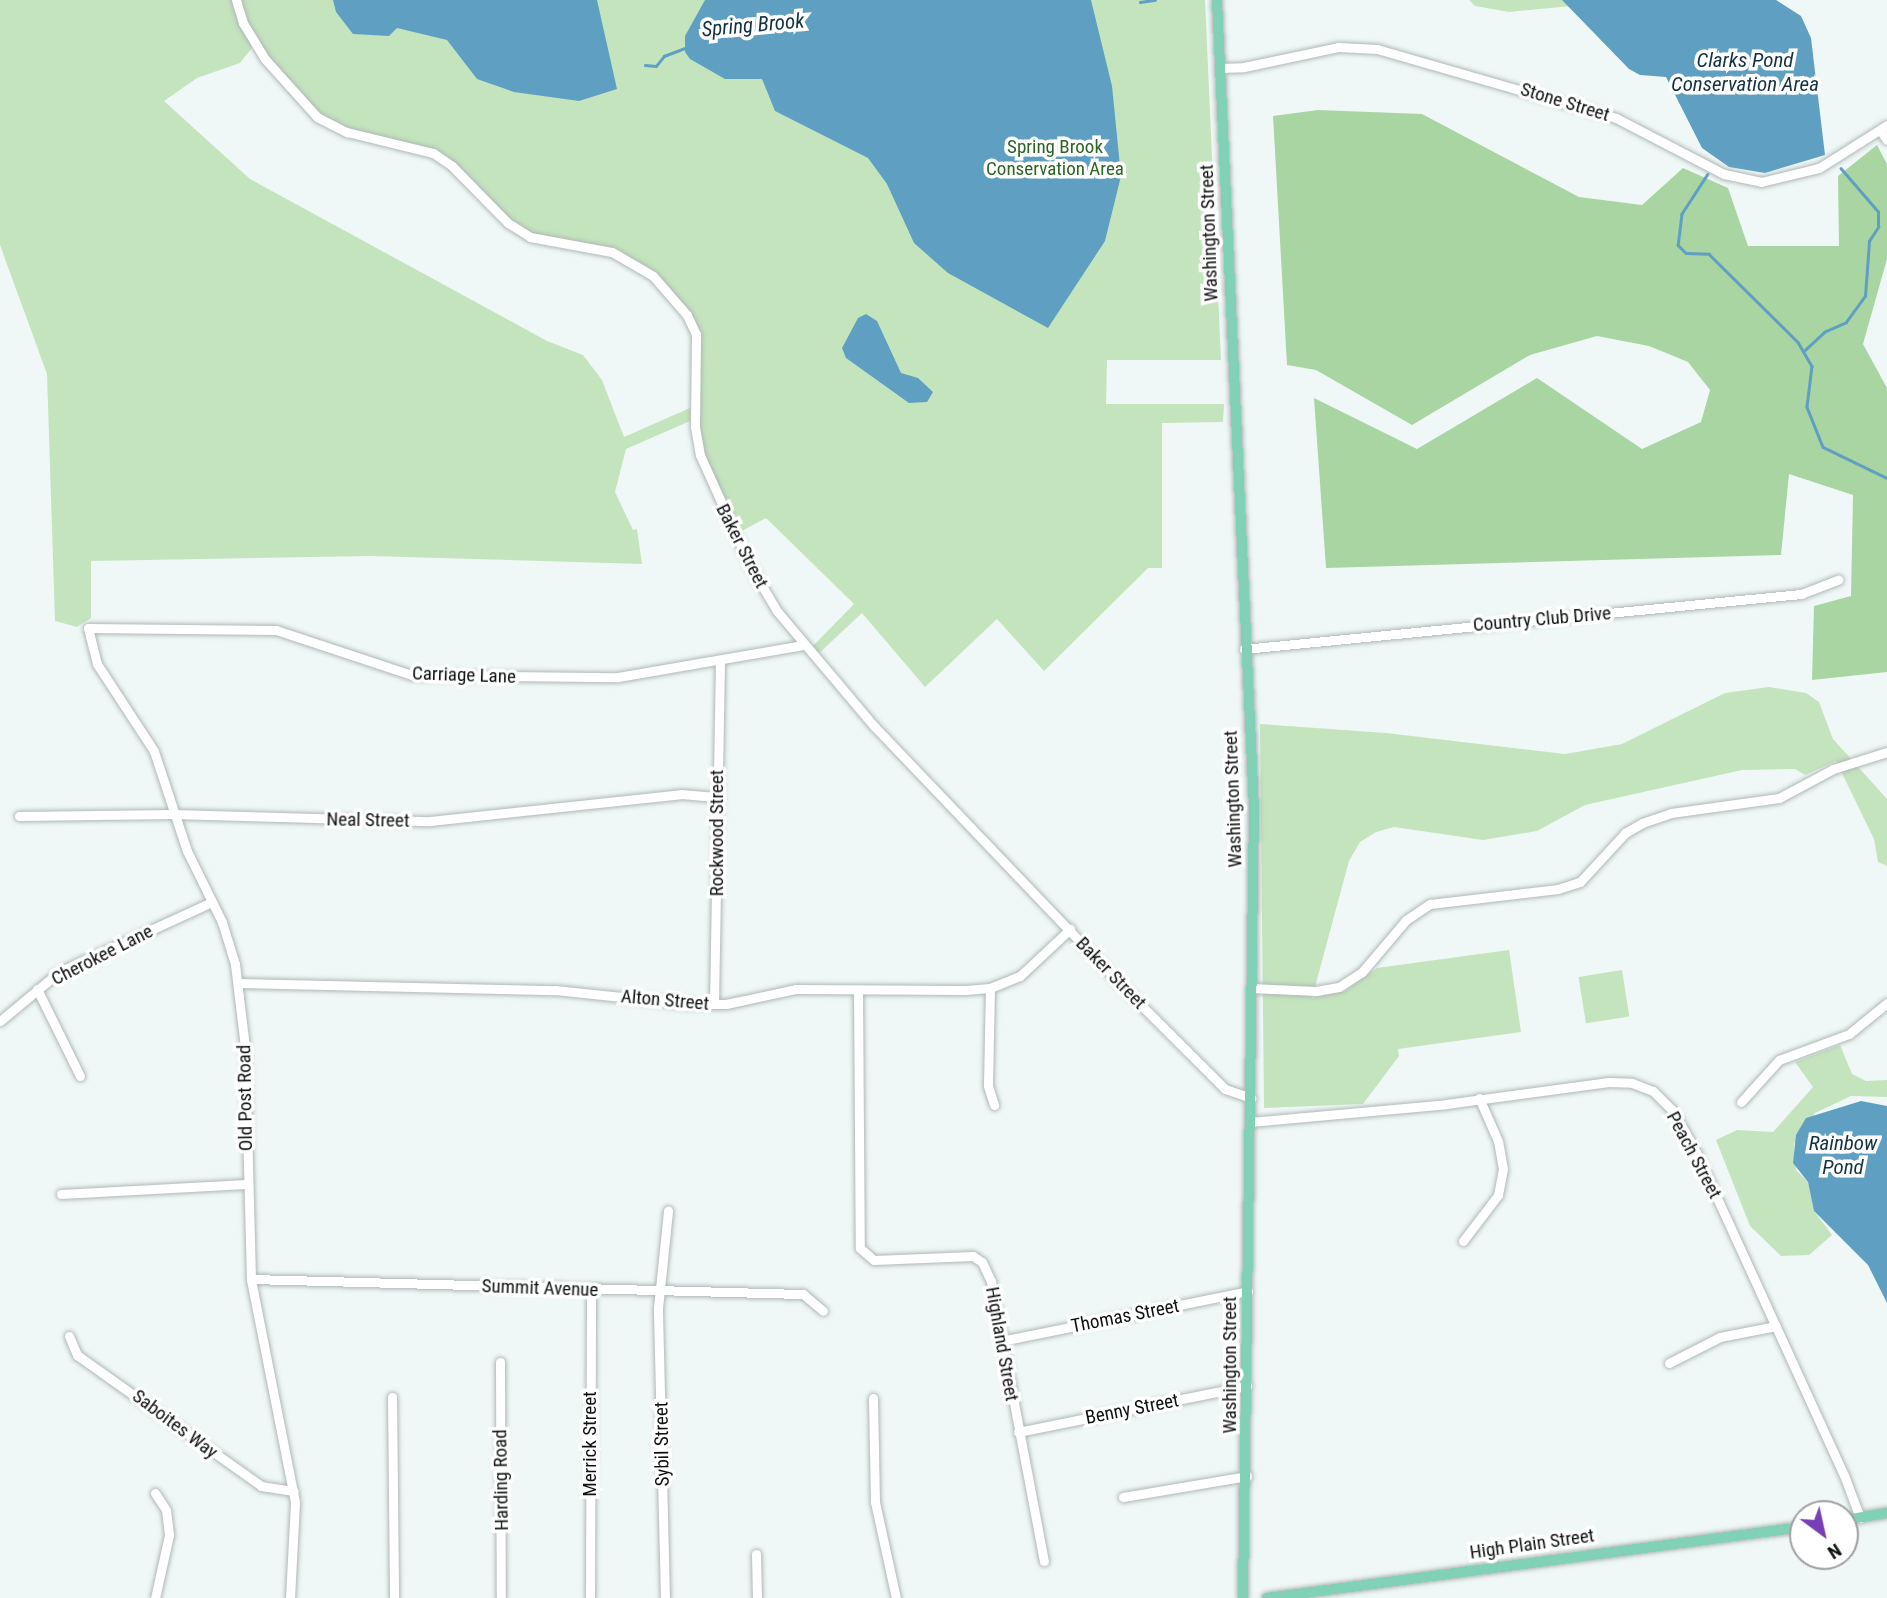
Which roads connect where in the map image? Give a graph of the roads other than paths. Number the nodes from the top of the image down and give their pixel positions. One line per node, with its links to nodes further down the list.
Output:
1 (236, 0): 8 (street, Baker Street)
2 (1217, 0): 3 (main road, Washington Street)
3 (1220, 68): 4 (street, Stone Street); 9 (main road, Washington Street)
4 (1884, 127): 5 (street)
5 (1887, 140)
6 (1838, 580): 9 (street, Country Club Drive)
7 (88, 628): 10 (street, Carriage Lane); 13 (street, Old Post Road)
8 (803, 645): 10 (street, Carriage Lane); 16 (street, Baker Street)
9 (1244, 649): 19 (main road, Washington Street)
10 (720, 661): 12 (street, Rockwood Street)
11 (1887, 752): 19 (street)
12 (716, 797): 13 (street, Neal Street); 23 (street, Rockwood Street)
13 (173, 814): 14 (street, Neal Street); 15 (street, Old Post Road)
14 (19, 816)
15 (212, 902): 17 (street, Old Post Road); 20 (street, Cherokee Lane)
16 (1070, 929): 18 (street, Alton Street); 26 (street, Baker Street)
17 (239, 983): 23 (street, Alton Street); 31 (street, Old Post Road)
18 (989, 988): 21 (street, Alton Street); 29 (street)
19 (1251, 988): 26 (main road, Washington Street)
20 (37, 989): 24 (street, Cherokee Lane); 25 (street)
21 (858, 990): 23 (street, Alton Street); 42 (street, Highland Street)
22 (1887, 1003): 28 (street)
23 (714, 1004)
24 (0, 1021)
25 (80, 1076)
26 (1251, 1098): 30 (main road, Washington Street)
27 (1479, 1098): 30 (street, Peach Street); 34 (street); 40 (street, Peach Street)
28 (1741, 1102)
29 (994, 1105)
30 (1250, 1122): 38 (main road, Washington Street)
31 (246, 1184): 32 (street); 35 (street, Old Post Road)
32 (61, 1195)
33 (668, 1211): 37 (street, Sybil Street)
34 (1463, 1241)
35 (251, 1279): 36 (street, Summit Avenue); 50 (street, Old Post Road)
36 (591, 1291): 37 (street, Summit Avenue); 62 (street, Merrick Street)
37 (660, 1291): 39 (street, Summit Avenue); 63 (street, Sybil Street)
38 (1248, 1292): 42 (street, Thomas Street); 45 (main road, Washington Street)
39 (822, 1311)
40 (1776, 1326): 44 (street); 54 (street, Peach Street)
41 (69, 1336): 50 (street, Saboites Way)
42 (1002, 1341): 48 (street, Highland Street)
43 (500, 1362): 61 (street, Harding Road)
44 (1669, 1363)
45 (1247, 1386): 48 (street, Benny Street); 49 (main road, Washington Street)
46 (392, 1396): 60 (street)
47 (873, 1398): 65 (street)
48 (1018, 1432): 57 (street, Highland Street)
49 (1247, 1476): 52 (street); 66 (main road, Washington Street)
50 (294, 1491): 59 (street, Old Post Road)
51 (155, 1493): 58 (street)
52 (1123, 1497)
53 (1887, 1513): 54 (main road)
54 (1860, 1518)
55 (1789, 1529): 67 (main road, High Plain Street)
56 (756, 1554): 64 (street)
57 (1044, 1561)
58 (155, 1598)
59 (290, 1598)
60 (394, 1598)
61 (501, 1598)
62 (590, 1598)
63 (665, 1598)
64 (757, 1598)
65 (896, 1598)
66 (1243, 1598)
67 (1267, 1598)

